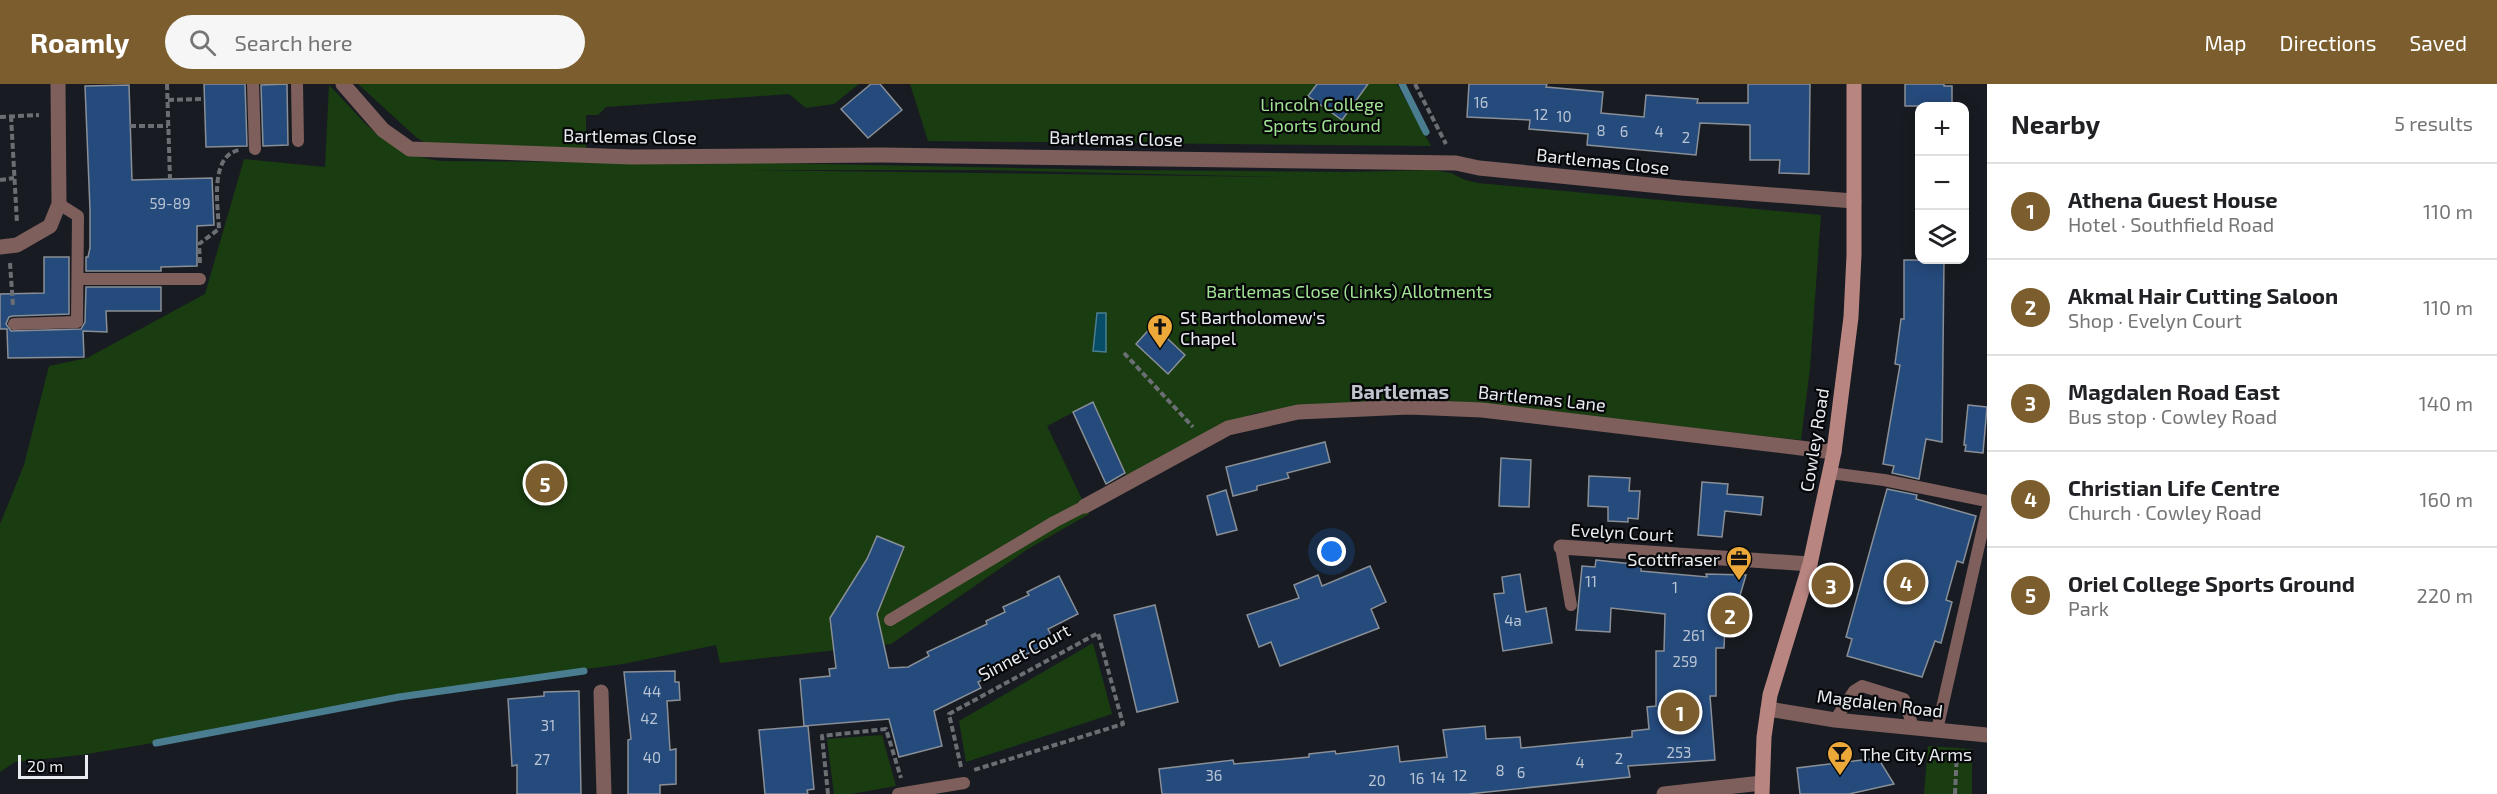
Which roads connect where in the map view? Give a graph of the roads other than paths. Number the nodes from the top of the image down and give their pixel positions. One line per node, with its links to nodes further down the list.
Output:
1 (58, 84): 9 (street)
2 (253, 84): 7 (lane)
3 (297, 84): 6 (lane)
4 (343, 84): 8 (street, Bartlemas Close)
5 (1854, 84): 8 (main road, Cowley Road)
6 (298, 141)
7 (255, 149)
8 (1854, 201): 14 (main road, Cowley Road)
9 (59, 204): 10 (street); 11 (lane)
10 (9, 245)
11 (78, 279): 12 (lane); 13 (lane)
12 (200, 279)
13 (14, 324)
14 (1834, 453): 15 (main road, Cowley Road); 17 (street, Bartlemas Lane)
15 (1830, 473): 16 (lane); 20 (main road, Cowley Road)
16 (1987, 501)
17 (1085, 506): 22 (lane)
18 (1987, 510): 27 (lane)
19 (1561, 547): 20 (street, Evelyn Court); 21 (lane, Evelyn Court)
20 (1810, 564): 24 (main road, Cowley Road)
21 (1571, 605)
22 (891, 620)
23 (601, 692): 32 (street)
24 (1768, 709): 25 (street, Magdalen Road); 30 (main road, Cowley Road)
25 (1835, 720): 26 (street, Magdalen Road); 26 (lane)
26 (1913, 727): 27 (street, Magdalen Road)
27 (1937, 730): 28 (street, Magdalen Road)
28 (1987, 735)
29 (963, 778): 31 (lane)
30 (1762, 789): 33 (street)
31 (902, 793)
32 (604, 794)
33 (1664, 794)

